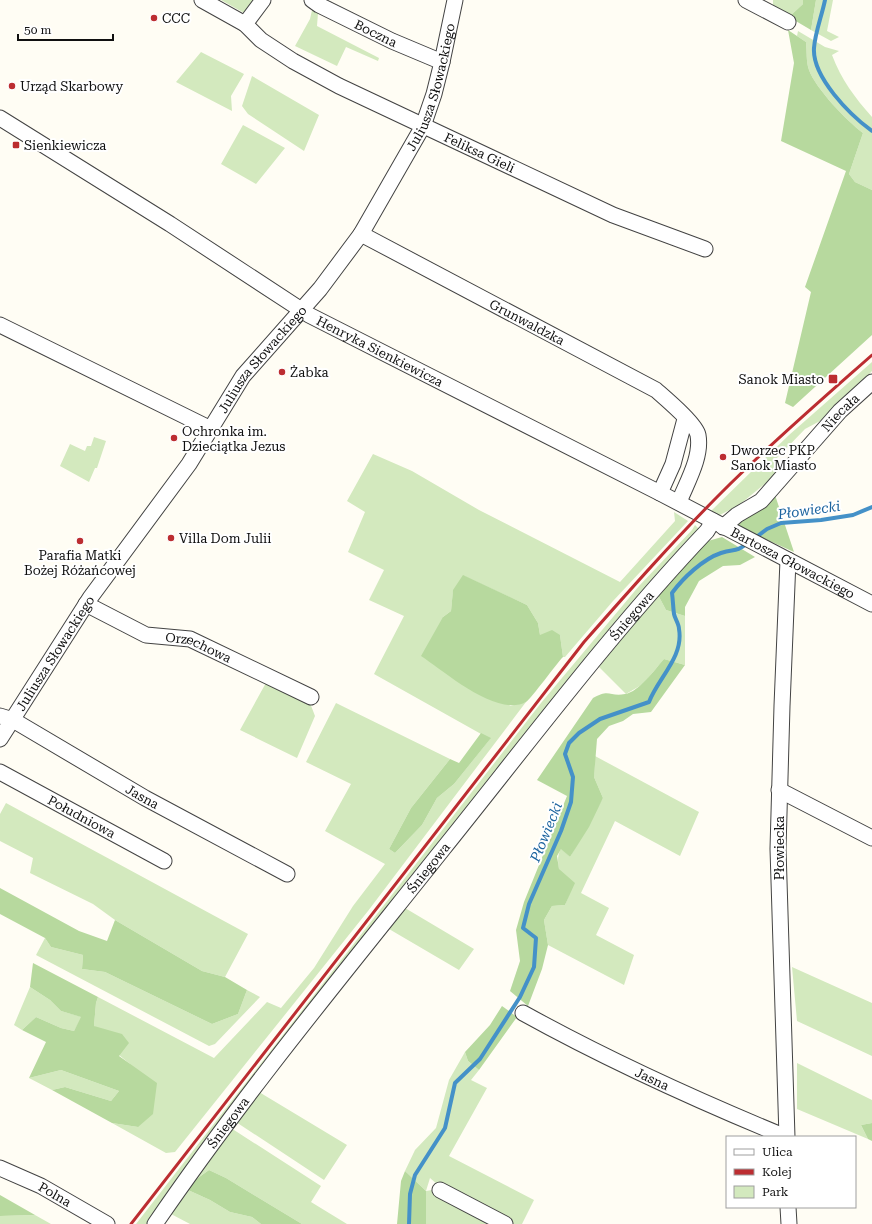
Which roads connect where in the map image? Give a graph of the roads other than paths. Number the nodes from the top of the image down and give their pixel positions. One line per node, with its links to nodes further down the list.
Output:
1 (202, 0): 7 (street, Feliksa Gieli)
2 (263, 0): 7 (street)
3 (312, 0): 8 (street, Boczna)
4 (455, 0): 8 (street, Juliusza Słowackiego)
5 (746, 0): 6 (street)
6 (788, 22)
7 (245, 24): 10 (street, Feliksa Gieli)
8 (442, 62): 10 (street, Juliusza Słowackiego)
9 (0, 118): 13 (street, Henryka Sienkiewicza)
10 (423, 126): 11 (street, Juliusza Słowackiego); 12 (street, Feliksa Gieli)
11 (361, 234): 13 (street, Juliusza Słowackiego); 16 (street, Grunwaldzka)
12 (705, 249)
13 (301, 309): 17 (street, Juliusza Słowackiego); 18 (street, Henryka Sienkiewicza)
14 (0, 325): 17 (street)
15 (872, 382): 20 (street, Niecała)
16 (686, 419): 18 (street); 19 (street, Grunwaldzka)
17 (211, 429): 23 (street, Juliusza Słowackiego)
18 (660, 492): 19 (street, Henryka Sienkiewicza)
19 (679, 502): 20 (street, Henryka Sienkiewicza)
20 (723, 527): 21 (street, Bartosza Głowackiego); 39 (street, Śniegowa)
21 (788, 560): 22 (street, Bartosza Głowackiego); 28 (street, Płowiecka)
22 (871, 600)
23 (86, 604): 24 (street, Orzechowa); 25 (street, Juliusza Słowackiego)
24 (311, 697)
25 (6, 718): 26 (street, Juliusza Słowackiego); 31 (street, Jasna)
26 (0, 739)
27 (0, 772): 30 (street, Południowa)
28 (779, 790): 29 (street); 34 (street, Płowiecka)
29 (872, 838)
30 (164, 861)
31 (287, 874)
32 (523, 1013): 33 (street, Jasna)
33 (784, 1136)
34 (786, 1136)
35 (0, 1168): 38 (street, Polna)
36 (440, 1190): 40 (street)
37 (788, 1208): 41 (street)
38 (108, 1224)
39 (155, 1224)
40 (506, 1224)
41 (789, 1224)

